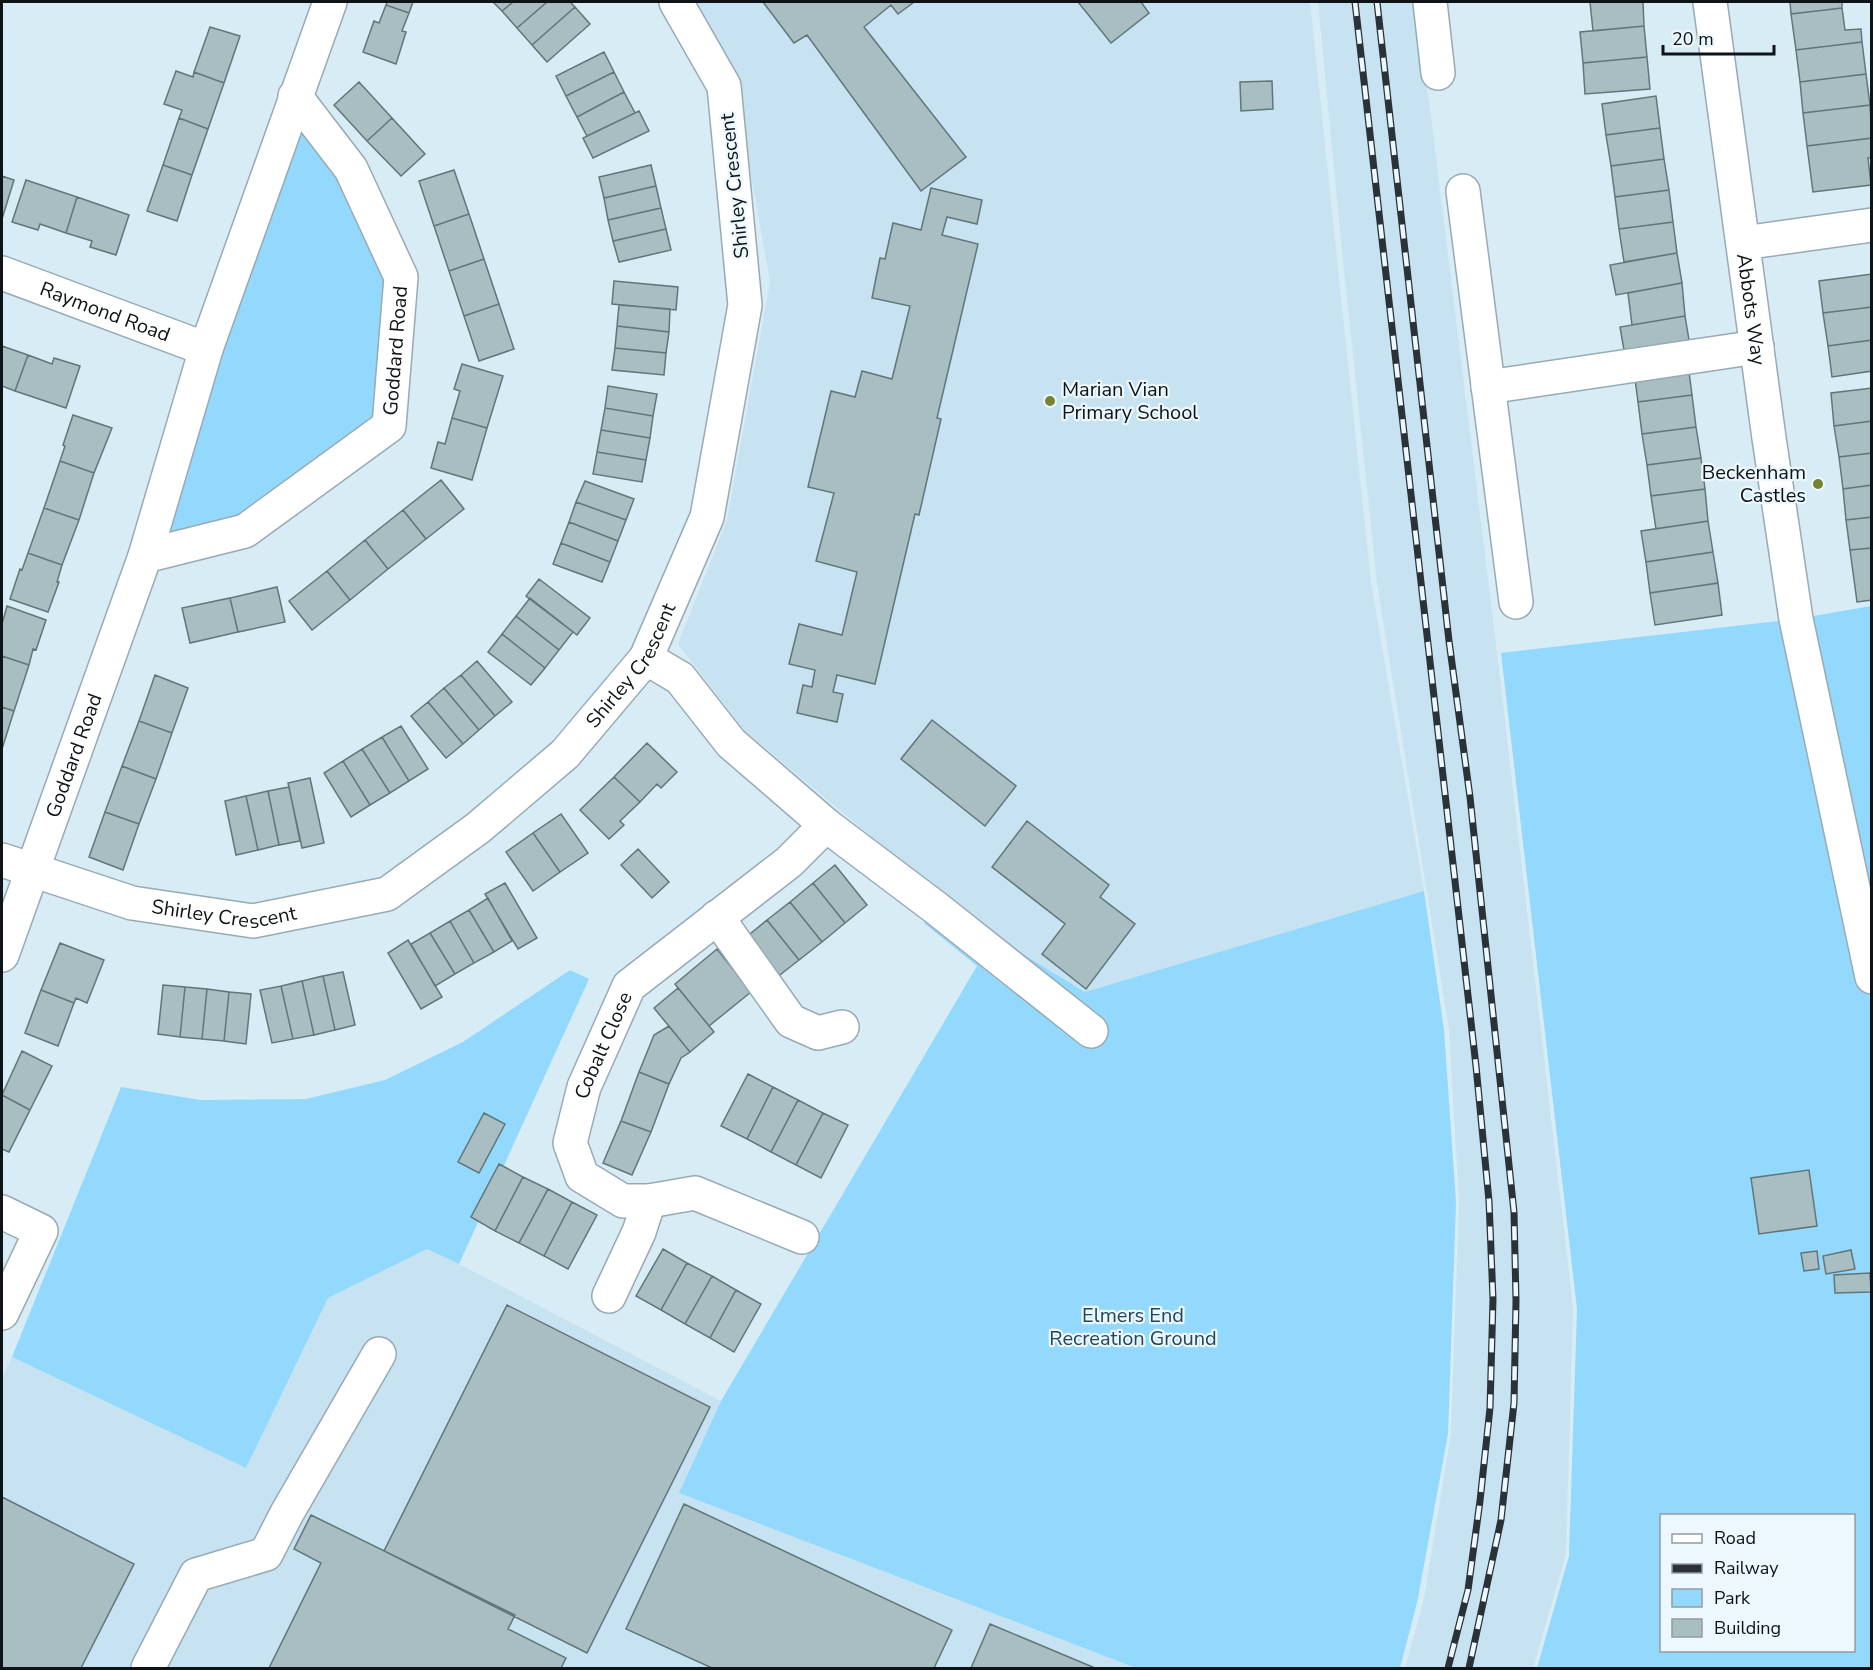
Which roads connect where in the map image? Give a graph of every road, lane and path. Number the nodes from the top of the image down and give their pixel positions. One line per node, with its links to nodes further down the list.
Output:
1 (330, 2): 6 (street, Goddard Road)
2 (676, 2): 16 (street, Shirley Crescent)
3 (1430, 2): 5 (street)
4 (1710, 2): 9 (street, Abbots Way)
5 (1438, 72)
6 (295, 96): 12 (street, Goddard Road); 14 (street, Goddard Road)
7 (1463, 190): 13 (street)
8 (1872, 225): 9 (street)
9 (1743, 243): 11 (street, Abbots Way)
10 (2, 273): 12 (street, Raymond Road)
11 (1757, 347): 13 (street); 21 (street, Abbots Way)
12 (206, 349): 14 (street, Goddard Road)
13 (1488, 387): 15 (street)
14 (145, 556): 18 (street, Goddard Road)
15 (1516, 602)
16 (646, 658): 17 (street); 18 (street, Shirley Crescent)
17 (826, 825): 19 (street, Cobalt Close); 23 (street)
18 (17, 864): 20 (street, Goddard Road)
19 (717, 917): 22 (street); 24 (street, Cobalt Close)
20 (2, 955)
21 (1872, 977)
22 (842, 1027)
23 (1091, 1031)
24 (649, 1201): 26 (street, Cobalt Close); 27 (street)
25 (2, 1212): 28 (street)
26 (802, 1237)
27 (609, 1296)
28 (2, 1314)
29 (379, 1353): 30 (street)
30 (148, 1668)

